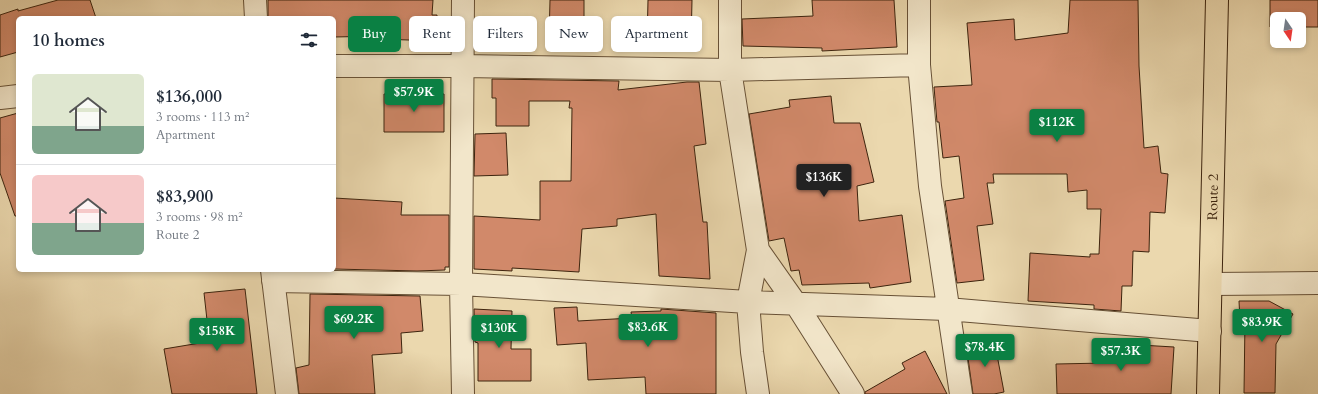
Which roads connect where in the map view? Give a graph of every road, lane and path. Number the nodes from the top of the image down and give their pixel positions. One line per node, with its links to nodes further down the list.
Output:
1 (255, 0): 6 (street)
2 (463, 0): 9 (street)
3 (730, 0): 10 (street)
4 (919, 0): 7 (street)
5 (1217, 0): 17 (highway, Route 2)
6 (256, 16)
7 (919, 65): 10 (street); 20 (street)
8 (336, 66): 9 (street)
9 (464, 66): 10 (street); 16 (street)
10 (730, 70): 13 (street)
11 (16, 96): 12 (street)
12 (0, 98)
13 (758, 250): 18 (street); 19 (street)
14 (272, 275): 16 (street); 22 (street)
15 (1318, 283): 17 (street)
16 (461, 284): 18 (street); 23 (street)
17 (1211, 284): 21 (highway, Route 2)
18 (748, 302): 19 (street); 24 (street)
19 (796, 304): 20 (street); 25 (street)
20 (947, 309): 21 (street); 26 (street)
21 (1210, 331): 27 (highway, Route 2)
22 (287, 394)
23 (463, 394)
24 (758, 394)
25 (853, 394)
26 (961, 394)
27 (1208, 394)

